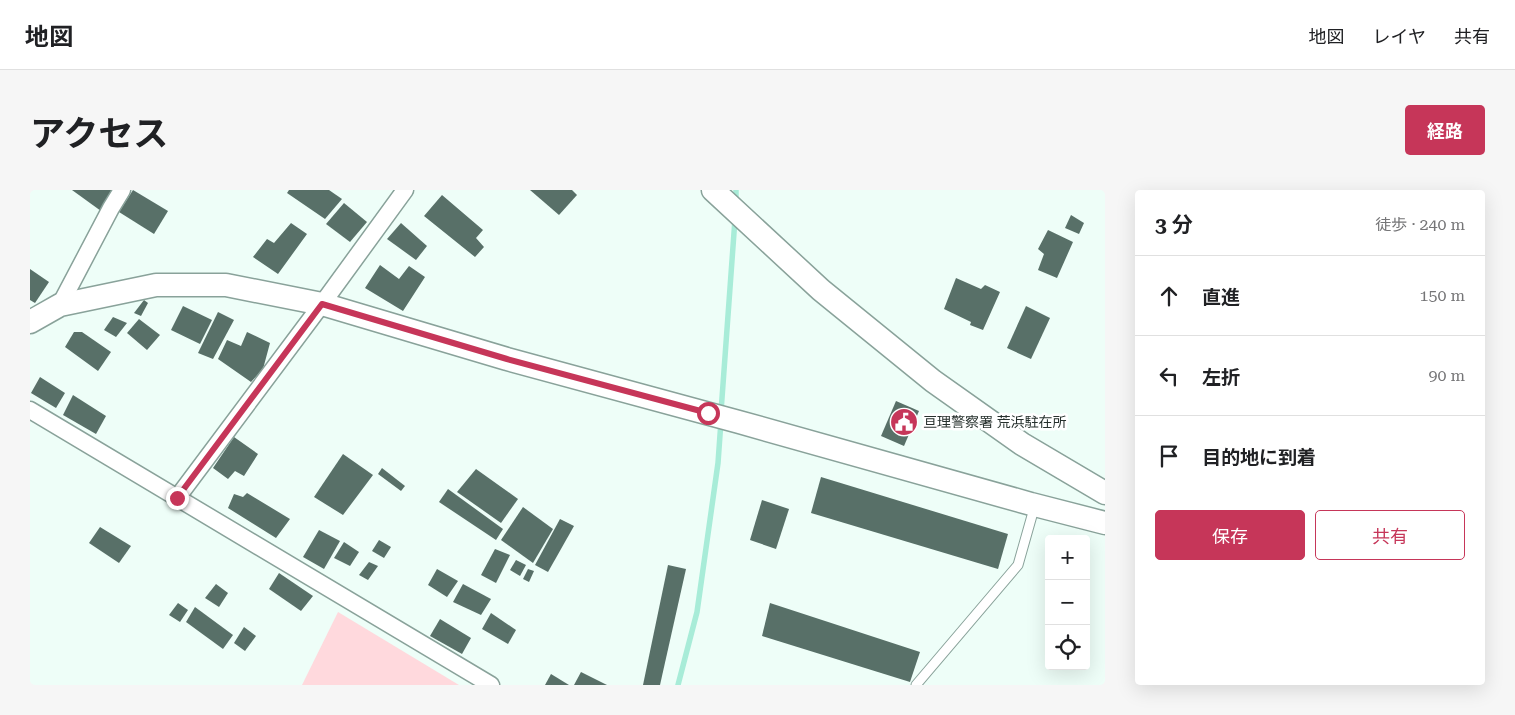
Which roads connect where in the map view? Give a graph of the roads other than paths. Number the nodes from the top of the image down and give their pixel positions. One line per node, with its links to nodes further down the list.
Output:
1 (122, 190): 5 (street)
2 (405, 190): 4 (street)
3 (718, 194): 8 (street)
4 (322, 304): 5 (street); 9 (street); 10 (street)
5 (60, 306): 6 (street)
6 (30, 322)
7 (30, 410): 9 (street)
8 (1105, 493)
9 (177, 498): 12 (street)
10 (1035, 505): 11 (street); 13 (lane)
11 (1105, 523)
12 (491, 685)
13 (916, 685)

